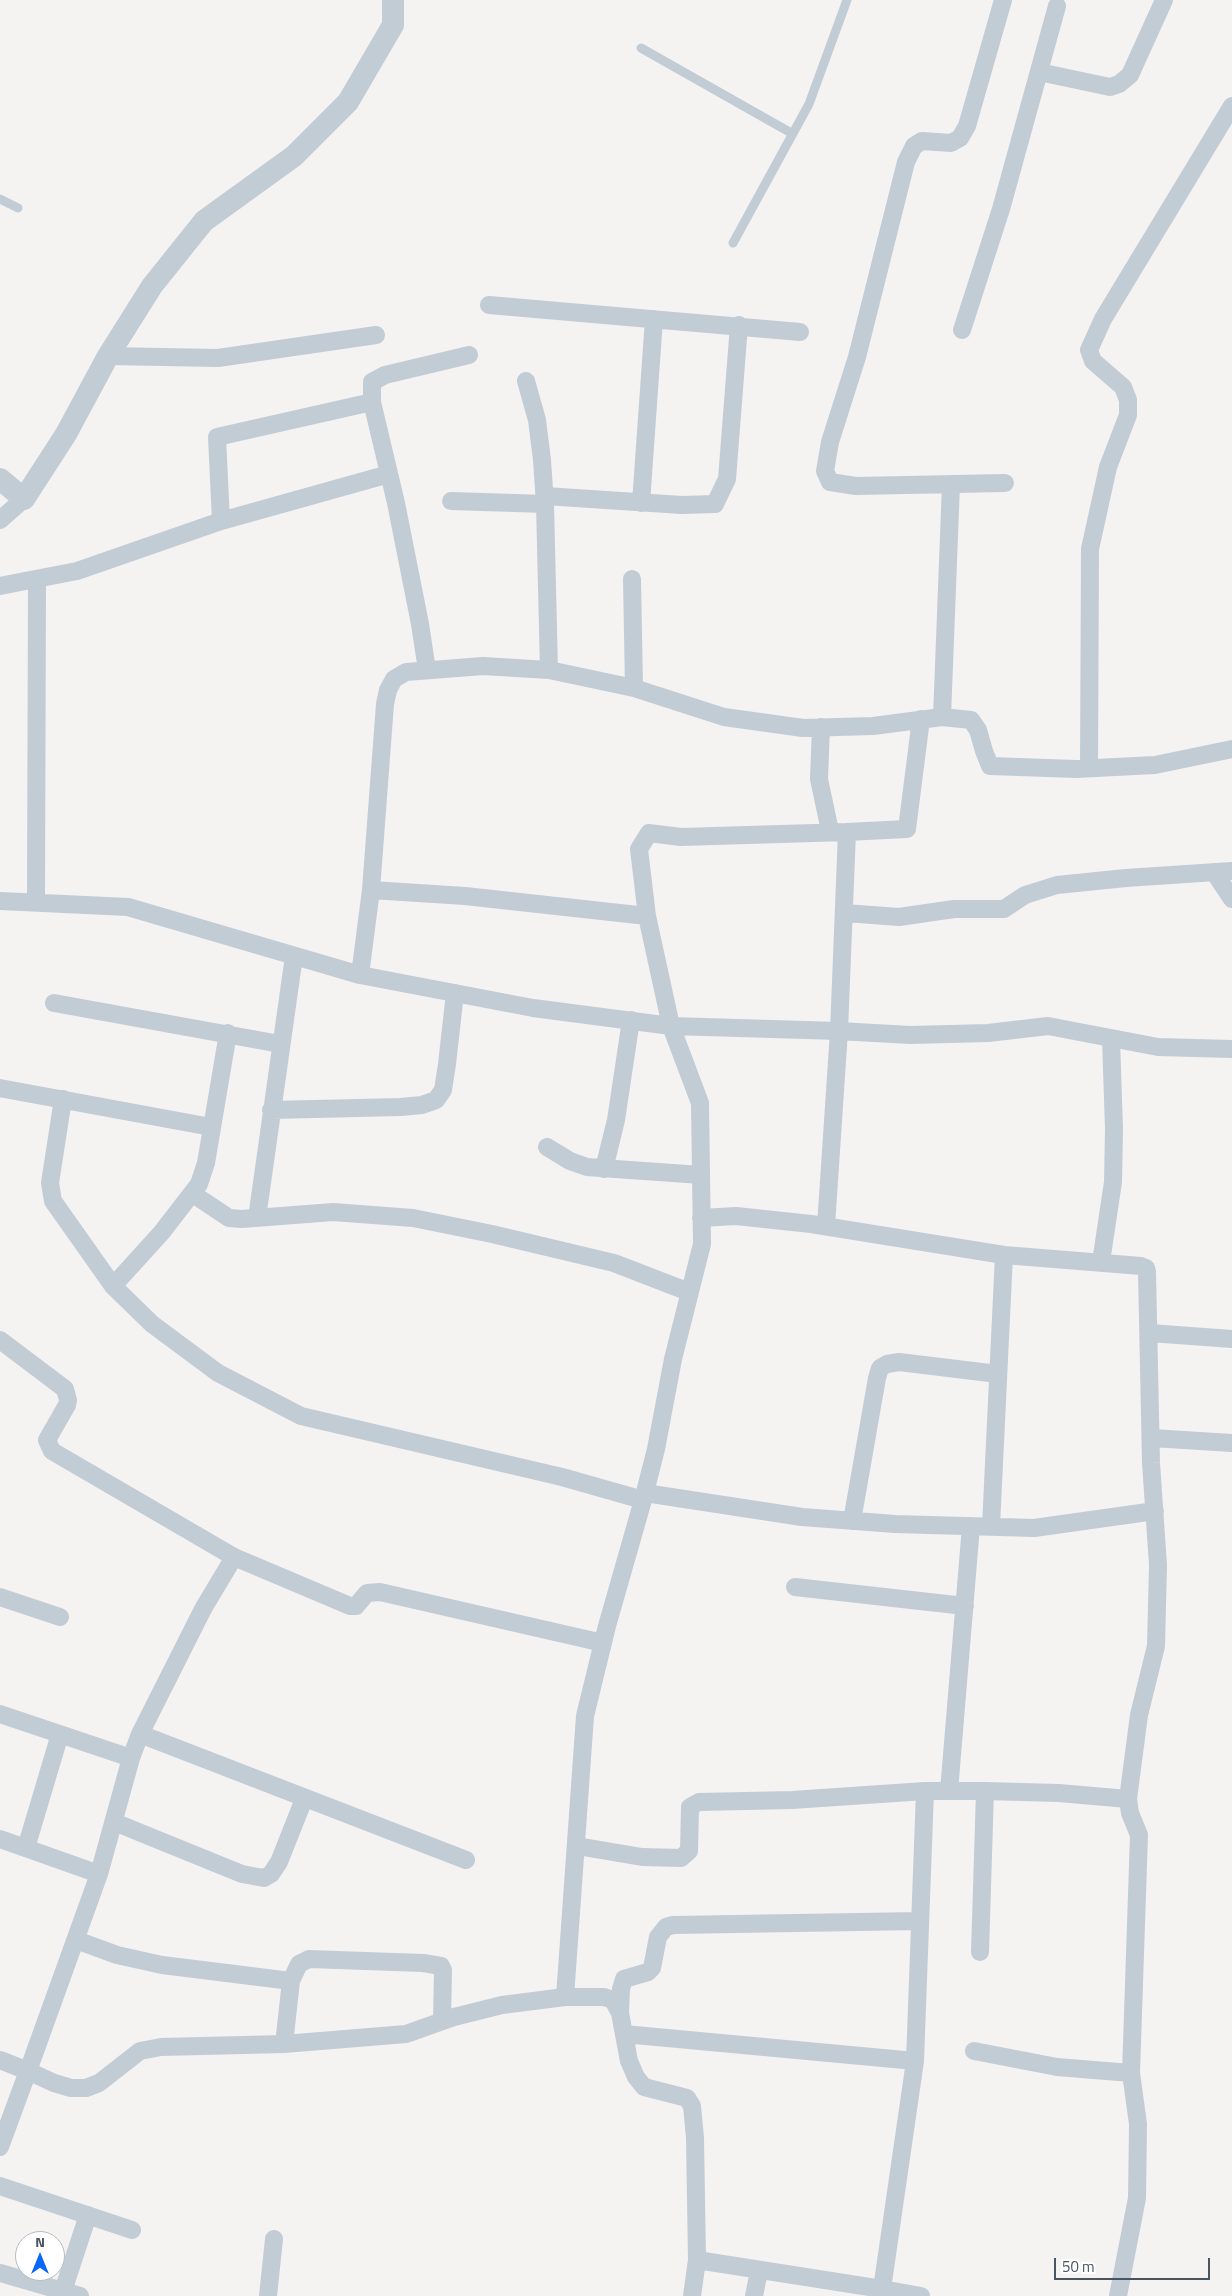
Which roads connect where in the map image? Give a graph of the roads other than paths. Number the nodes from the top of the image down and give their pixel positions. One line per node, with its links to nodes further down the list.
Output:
1 (392, 0): 20 (street)
2 (847, 0): 9 (lane)
3 (1003, 0): 26 (street)
4 (1164, 0): 7 (street)
5 (1057, 6): 7 (street)
6 (641, 48): 9 (lane)
7 (1039, 72): 16 (street)
8 (1232, 106): 43 (street)
9 (793, 134): 12 (lane)
10 (0, 199): 11 (lane)
11 (18, 208)
12 (733, 243)
13 (489, 305): 14 (street)
14 (654, 319): 15 (street); 30 (street)
15 (740, 325): 17 (street); 30 (street)
16 (962, 330)
17 (800, 332)
18 (376, 335): 20 (street)
19 (469, 355): 22 (street)
20 (108, 356): 27 (street)
21 (526, 381): 28 (street)
22 (372, 402): 23 (street); 32 (street)
23 (389, 474): 32 (street); 36 (street)
24 (0, 479): 27 (street)
25 (1005, 483): 26 (street)
26 (950, 484): 39 (street)
27 (24, 499): 31 (street)
28 (545, 500): 29 (street); 30 (street); 37 (street)
29 (451, 501)
30 (642, 503)
31 (0, 520)
32 (221, 521): 33 (street)
33 (37, 579): 35 (street); 50 (street)
34 (632, 579): 38 (street)
35 (0, 586)
36 (427, 670): 37 (street); 47 (street)
37 (549, 670): 38 (street)
38 (634, 688): 41 (street)
39 (942, 717): 40 (street); 43 (street)
40 (921, 720): 41 (street); 44 (street)
41 (821, 727): 44 (street)
42 (1232, 749): 43 (street)
43 (1089, 768)
44 (839, 831): 51 (street); 52 (street)
45 (1232, 871): 46 (street)
46 (1214, 872): 48 (street); 51 (street)
47 (371, 890): 52 (street); 54 (street)
48 (1232, 899)
49 (0, 901): 50 (street)
50 (36, 901): 53 (street)
51 (844, 913): 59 (street)
52 (647, 916): 58 (street)
53 (294, 956): 54 (street); 62 (street)
54 (360, 975): 55 (street)
55 (454, 993): 57 (street); 66 (street)
56 (54, 1003): 60 (street)
57 (631, 1020): 58 (street); 69 (street)
58 (671, 1026): 59 (street); 70 (street)
59 (839, 1032): 61 (street); 74 (street)
60 (228, 1033): 62 (street); 67 (street)
61 (1111, 1039): 63 (street); 76 (street)
62 (280, 1044): 66 (street)
63 (1232, 1049)
64 (0, 1088): 65 (street)
65 (63, 1099): 67 (street); 77 (street)
66 (272, 1110): 72 (street)
67 (211, 1127): 71 (street)
68 (547, 1148): 69 (street)
69 (604, 1169): 70 (street)
70 (701, 1175): 73 (street)
71 (193, 1194): 72 (street); 77 (street)
72 (257, 1218): 78 (street)
73 (701, 1218): 74 (street); 78 (street)
74 (826, 1226): 75 (street)
75 (1004, 1255): 76 (street); 82 (street)
76 (1100, 1262): 79 (street)
77 (113, 1286): 85 (street)
78 (689, 1292): 85 (street)
79 (1150, 1333): 80 (street); 83 (street)
80 (1232, 1339)
81 (0, 1340): 90 (street)
82 (998, 1374): 87 (street); 89 (street)
83 (1152, 1438): 84 (street); 86 (street)
84 (1232, 1443)
85 (644, 1497): 87 (street); 95 (street)
86 (1154, 1511): 89 (street); 103 (street)
87 (852, 1521): 88 (street)
88 (971, 1526): 89 (street); 93 (street)
89 (991, 1526)
90 (234, 1557): 95 (street); 98 (street)
91 (795, 1587): 93 (street)
92 (0, 1597): 94 (street)
93 (965, 1606): 102 (street)
94 (60, 1617)
95 (603, 1643): 107 (street)
96 (0, 1714): 97 (street)
97 (60, 1734): 99 (street); 108 (street)
98 (140, 1734): 99 (street); 104 (street)
99 (131, 1758): 105 (street)
100 (985, 1790): 102 (street); 103 (street); 113 (street)
101 (925, 1791): 102 (street); 107 (street); 111 (street)
102 (949, 1791)
103 (1128, 1798): 124 (street)
104 (304, 1799): 105 (street); 109 (street)
105 (114, 1822): 110 (street)
106 (0, 1839): 108 (street)
107 (577, 1846): 115 (street)
108 (26, 1848): 110 (street)
109 (466, 1860)
110 (99, 1874): 112 (street)
111 (920, 1921): 116 (street); 122 (street)
112 (76, 1940): 114 (street); 123 (street)
113 (980, 1952)
114 (291, 1981): 117 (street); 119 (street)
115 (565, 1997): 116 (street); 117 (street)
116 (620, 2012): 118 (street)
117 (442, 2021): 119 (street)
118 (624, 2034): 122 (street); 130 (street)
119 (284, 2044): 123 (street)
120 (974, 2051): 124 (street)
121 (0, 2060): 123 (street)
122 (915, 2061): 133 (street)
123 (28, 2071): 125 (street)
124 (1131, 2074): 139 (street)
125 (0, 2147)
126 (0, 2186): 127 (street)
127 (88, 2216): 128 (street); 134 (street)
128 (132, 2230)
129 (274, 2239): 135 (street)
130 (697, 2260): 131 (street); 136 (street)
131 (759, 2271): 133 (street); 137 (street)
132 (0, 2273): 134 (street)
133 (882, 2288): 138 (street)
134 (72, 2294)
135 (268, 2296)
136 (692, 2296)
137 (754, 2296)
138 (920, 2296)
139 (1118, 2296)

